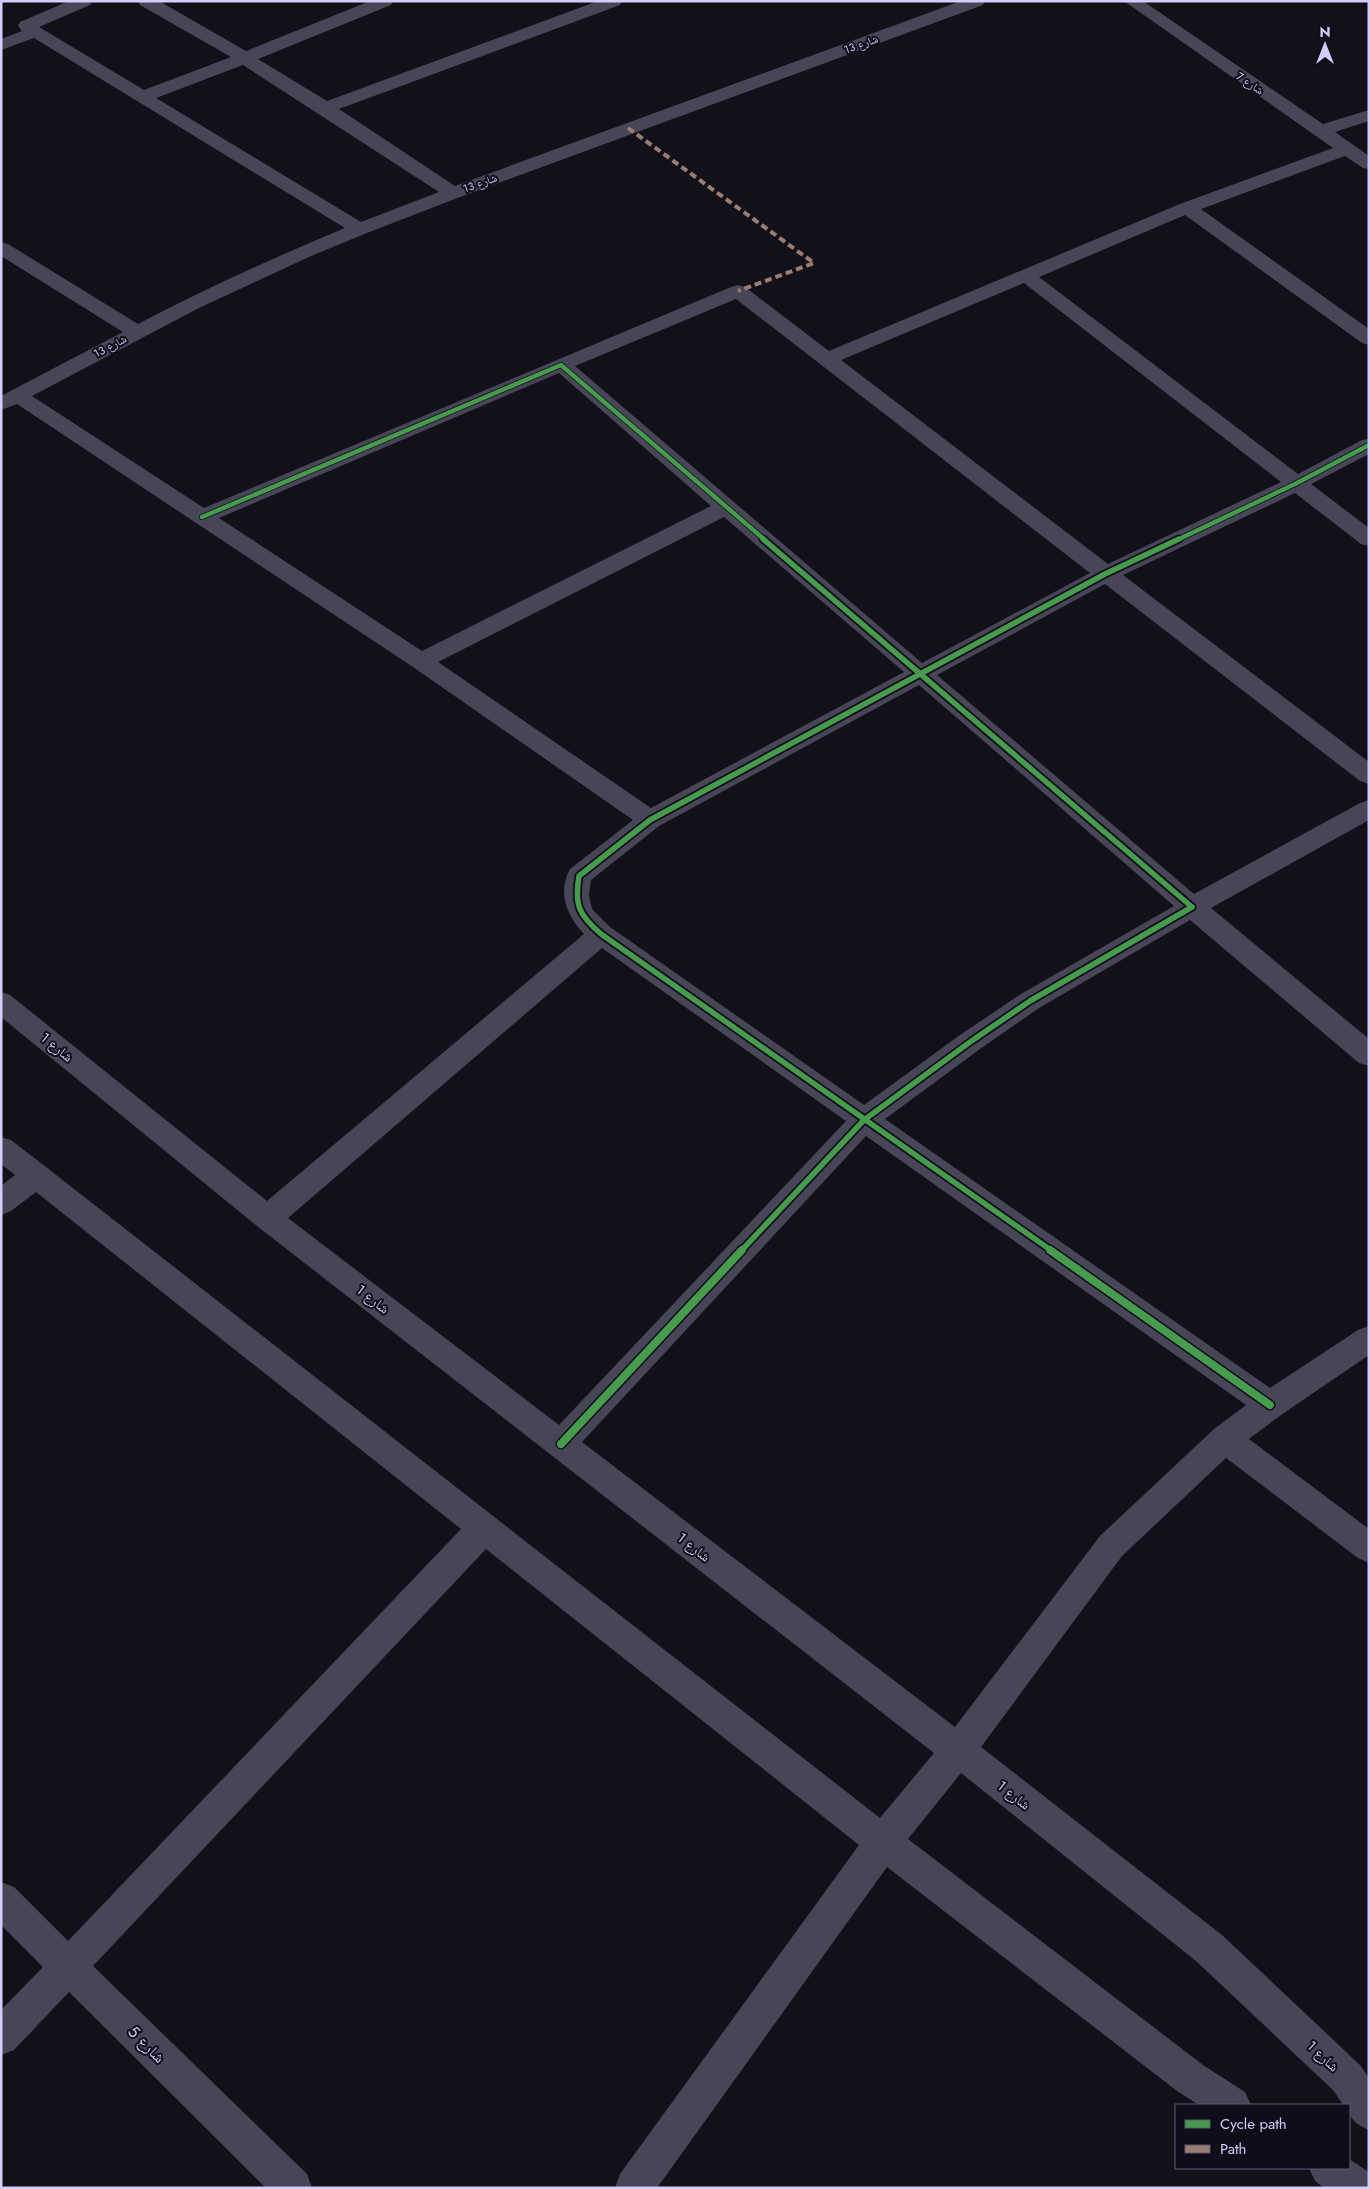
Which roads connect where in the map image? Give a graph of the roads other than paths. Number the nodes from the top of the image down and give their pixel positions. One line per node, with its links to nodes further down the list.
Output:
1 (84, 1): 8 (street)
2 (146, 1): 10 (street)
3 (385, 1): 10 (street)
4 (614, 1): 12 (street)
5 (977, 1): 17 (street, شارع 13)
6 (1166, 1): 7 (street)
7 (1137, 5): 14 (street, شارع 7)
8 (34, 32): 9 (street); 11 (street)
9 (1, 46)
10 (246, 58): 11 (street); 12 (street)
11 (144, 96): 19 (street)
12 (325, 108): 17 (street)
13 (1369, 116): 14 (street)
14 (1321, 131): 15 (street, شارع 7)
15 (1347, 149): 16 (street, شارع 7); 18 (street)
16 (1369, 164)
17 (453, 193): 19 (street, شارع 13)
18 (1187, 208): 21 (street); 23 (street)
19 (360, 229): 22 (street, شارع 13)
20 (1, 248): 22 (street)
21 (1025, 276): 24 (street); 28 (street)
22 (136, 332): 26 (street, شارع 13)
23 (1369, 339)
24 (826, 359): 25 (street); 32 (street)
25 (561, 365): 29 (street); 30 (street)
26 (9, 400): 30 (street)
27 (1369, 445): 28 (street)
28 (1295, 484): 31 (street); 32 (street)
29 (726, 507): 33 (street); 34 (street)
30 (202, 517): 33 (street)
31 (1369, 539)
32 (1105, 574): 34 (street); 35 (street)
33 (421, 661): 37 (street)
34 (920, 674): 37 (street); 38 (street)
35 (1369, 776)
36 (1369, 809): 38 (street)
37 (650, 820): 39 (street)
38 (1192, 907): 41 (street); 42 (street)
39 (601, 934): 42 (street); 46 (street)
40 (1, 1002): 46 (street, شارع 1)
41 (1369, 1055)
42 (864, 1120): 48 (street); 50 (street)
43 (1, 1148): 44 (street)
44 (36, 1175): 45 (street); 51 (street)
45 (1, 1203)
46 (267, 1218): 50 (street, شارع 1)
47 (1369, 1339): 48 (street)
48 (1270, 1405): 49 (street)
49 (1225, 1439): 52 (street); 53 (street)
50 (561, 1444): 53 (street, شارع 1)
51 (484, 1528): 54 (street); 56 (street)
52 (1369, 1548)
53 (958, 1750): 54 (street); 59 (street, شارع 1)
54 (883, 1842): 58 (street); 62 (street)
55 (1, 1900): 56 (street, شارع 5)
56 (68, 1966): 57 (street); 61 (street, شارع 5)
57 (1, 2037)
58 (1230, 2104)
59 (1369, 2111)
60 (1330, 2169): 63 (street)
61 (293, 2188)
62 (634, 2188)
63 (1359, 2188)

